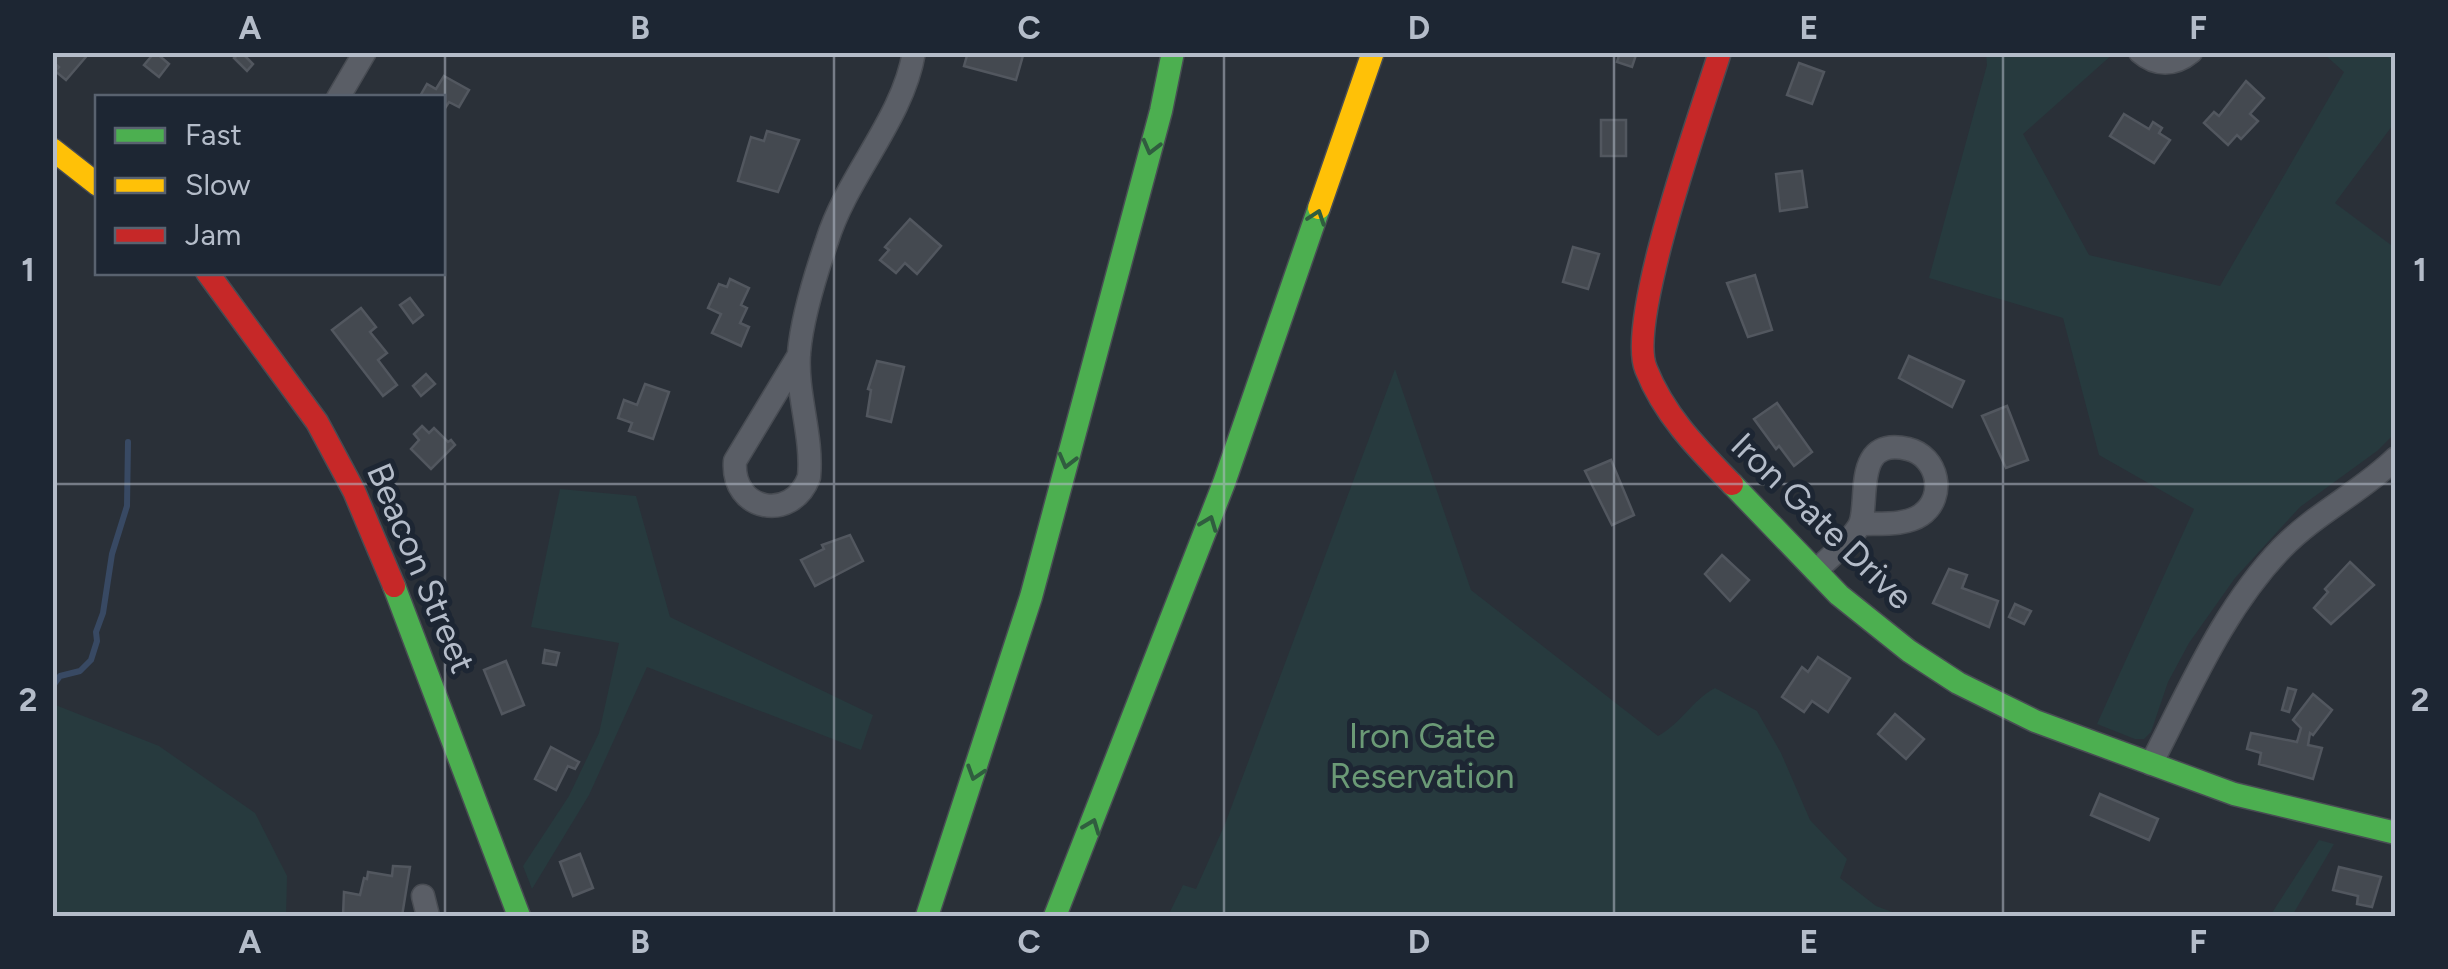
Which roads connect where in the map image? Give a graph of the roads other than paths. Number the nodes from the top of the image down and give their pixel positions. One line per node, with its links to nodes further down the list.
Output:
1 (366, 52): 8 (street)
2 (914, 52): 12 (street)
3 (1173, 52): 19 (main road, one-way to 19)
4 (1374, 52): 20 (main road, one-way to 4)
5 (1720, 52): 15 (main road, Iron Gate Drive)
6 (2140, 52): 7 (street)
7 (2190, 52)
8 (340, 95)
9 (52, 149): 10 (main road)
10 (95, 183)
11 (209, 275): 18 (main road, Beacon Street)
12 (799, 355): 12 (street)
13 (2396, 458): 16 (street)
14 (1860, 524): 15 (street)
15 (1816, 571): 16 (main road, Iron Gate Drive)
16 (2151, 764): 17 (main road, Iron Gate Drive)
17 (2396, 834)
18 (519, 916)
19 (927, 916)
20 (1055, 916)

